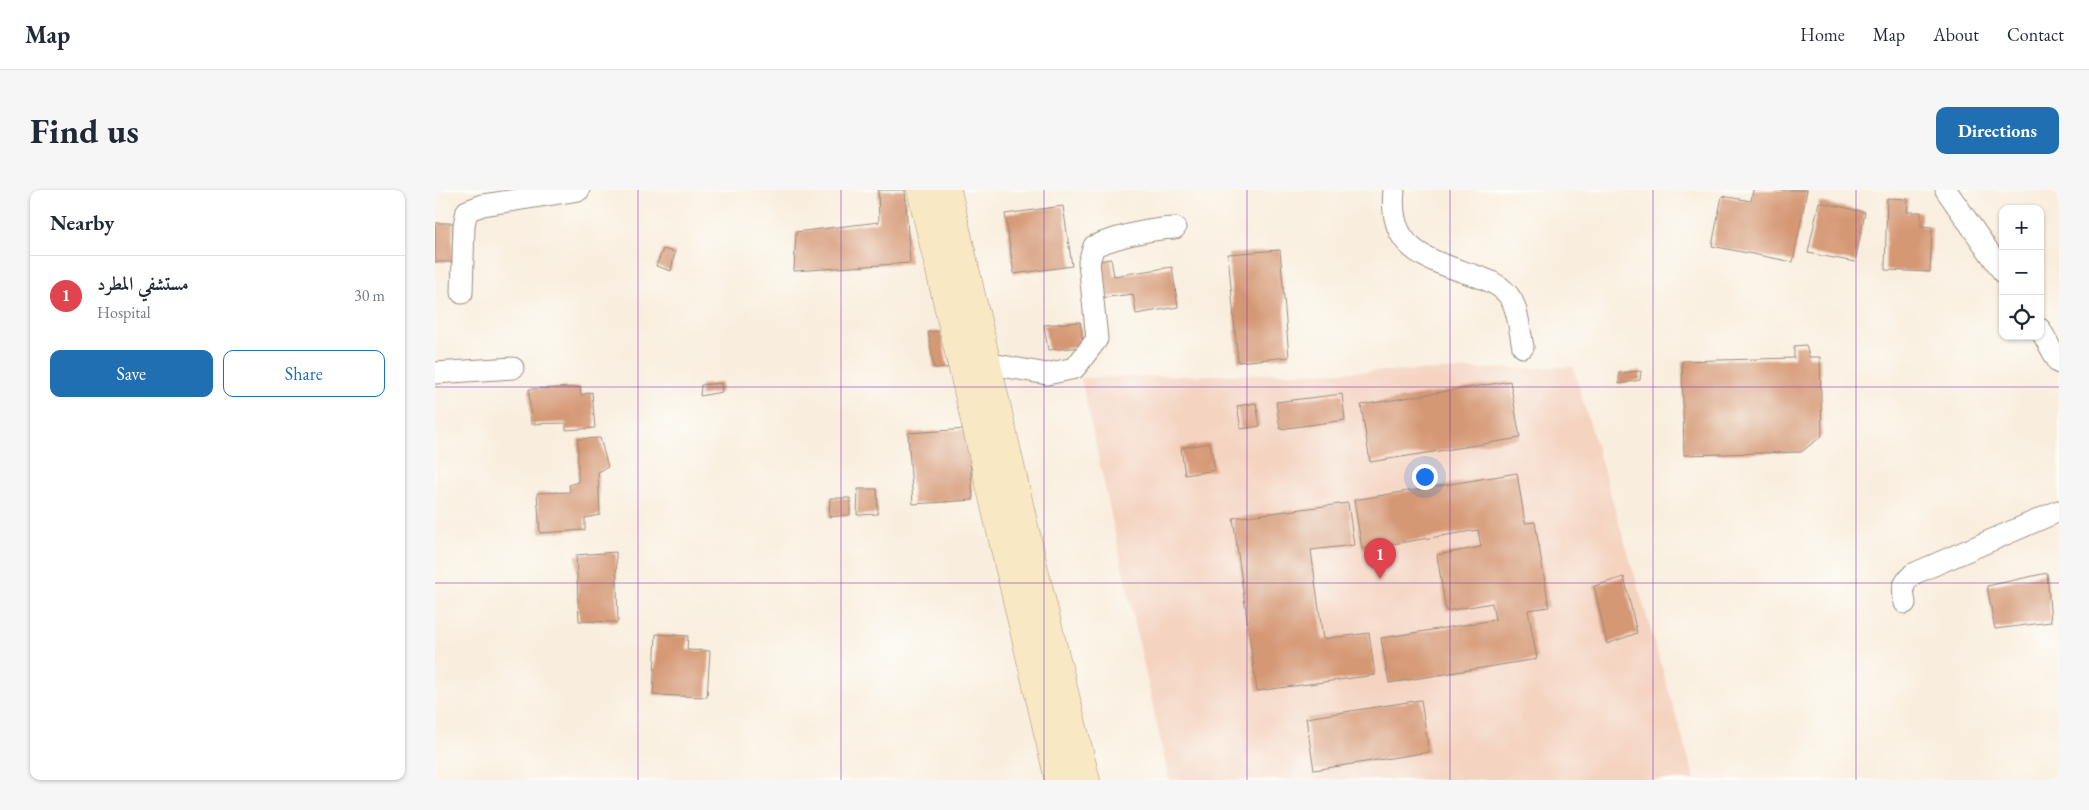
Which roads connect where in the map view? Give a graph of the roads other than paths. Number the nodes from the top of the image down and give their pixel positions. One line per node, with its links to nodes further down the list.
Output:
1 (579, 190): 8 (street)
2 (921, 190): 17 (main road)
3 (947, 190): 11 (main road)
4 (1394, 190): 10 (street)
5 (1946, 190): 7 (street)
6 (1175, 228): 11 (street)
7 (1999, 266)
8 (462, 293)
9 (2044, 336): 12 (street)
10 (1523, 347)
11 (986, 363): 17 (main road)
12 (2059, 363)
13 (513, 368): 14 (street)
14 (435, 373)
15 (2059, 511): 16 (street)
16 (1905, 603)
17 (1046, 668): 18 (main road); 19 (main road)
18 (1059, 780)
19 (1086, 780)

